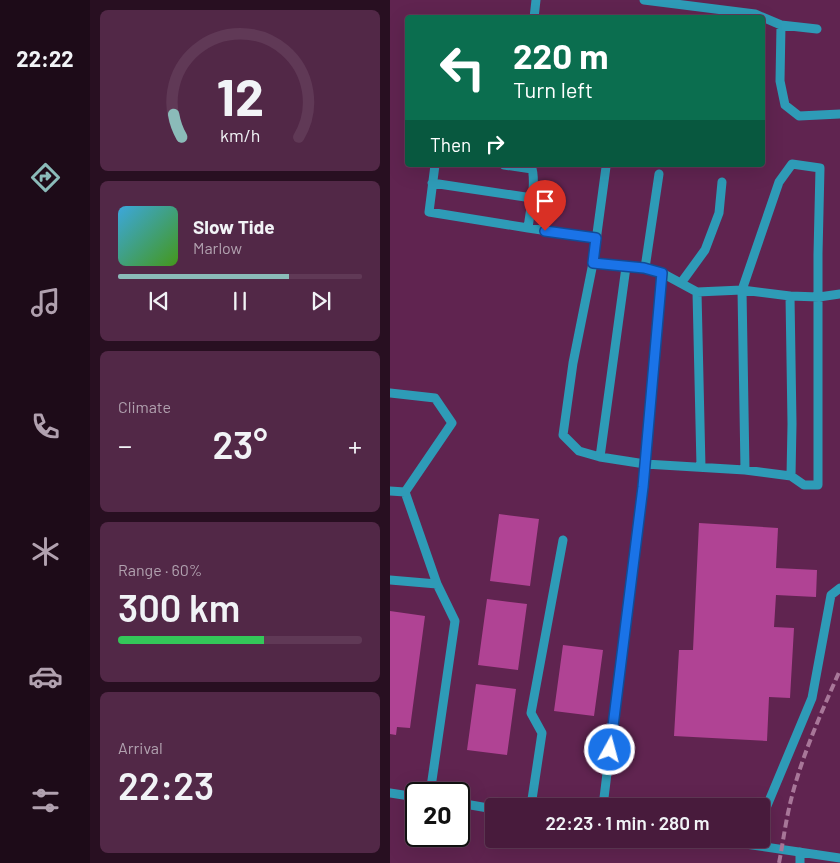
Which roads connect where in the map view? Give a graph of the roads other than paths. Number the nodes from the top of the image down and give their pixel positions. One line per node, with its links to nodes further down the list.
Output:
1 (536, 0): 3 (street)
2 (644, 0): 4 (street)
3 (534, 15)
4 (757, 15)
5 (765, 18): 6 (street)
6 (780, 25): 7 (street); 8 (street)
7 (817, 29)
8 (840, 114)
9 (435, 167): 14 (street)
10 (532, 167): 15 (street)
11 (606, 167): 17 (street)
12 (659, 174): 20 (street)
13 (722, 182): 22 (street)
14 (432, 184): 15 (street); 16 (street)
15 (532, 198): 16 (street)
16 (528, 228): 17 (street)
17 (596, 238): 18 (street)
18 (593, 263): 19 (street); 29 (street)
19 (626, 267): 20 (street); 29 (street)
20 (644, 268): 21 (street)
21 (662, 273): 22 (street); 30 (street)
22 (681, 283): 24 (street)
23 (742, 290): 24 (street); 26 (street); 27 (street); 32 (street)
24 (697, 292): 31 (street)
25 (840, 294): 27 (street)
26 (790, 296): 27 (street); 33 (street)
27 (819, 297): 33 (street)
28 (390, 393): 35 (street)
29 (600, 457): 30 (street)
30 (645, 464): 31 (street); 44 (street)
31 (701, 467): 32 (street)
32 (745, 470): 33 (street)
33 (791, 476)
34 (390, 491): 35 (street)
35 (405, 492): 38 (street)
36 (563, 540): 43 (street)
37 (390, 580): 38 (street)
38 (437, 584): 40 (street)
39 (840, 588): 45 (street)
40 (432, 782)
41 (390, 792): 42 (street)
42 (405, 795)
43 (532, 798)
44 (604, 798)
45 (770, 798)
46 (470, 805): 47 (street)
47 (485, 807)
48 (770, 846): 49 (street)
49 (800, 852): 50 (street); 51 (street)
50 (840, 858)
51 (800, 863)

